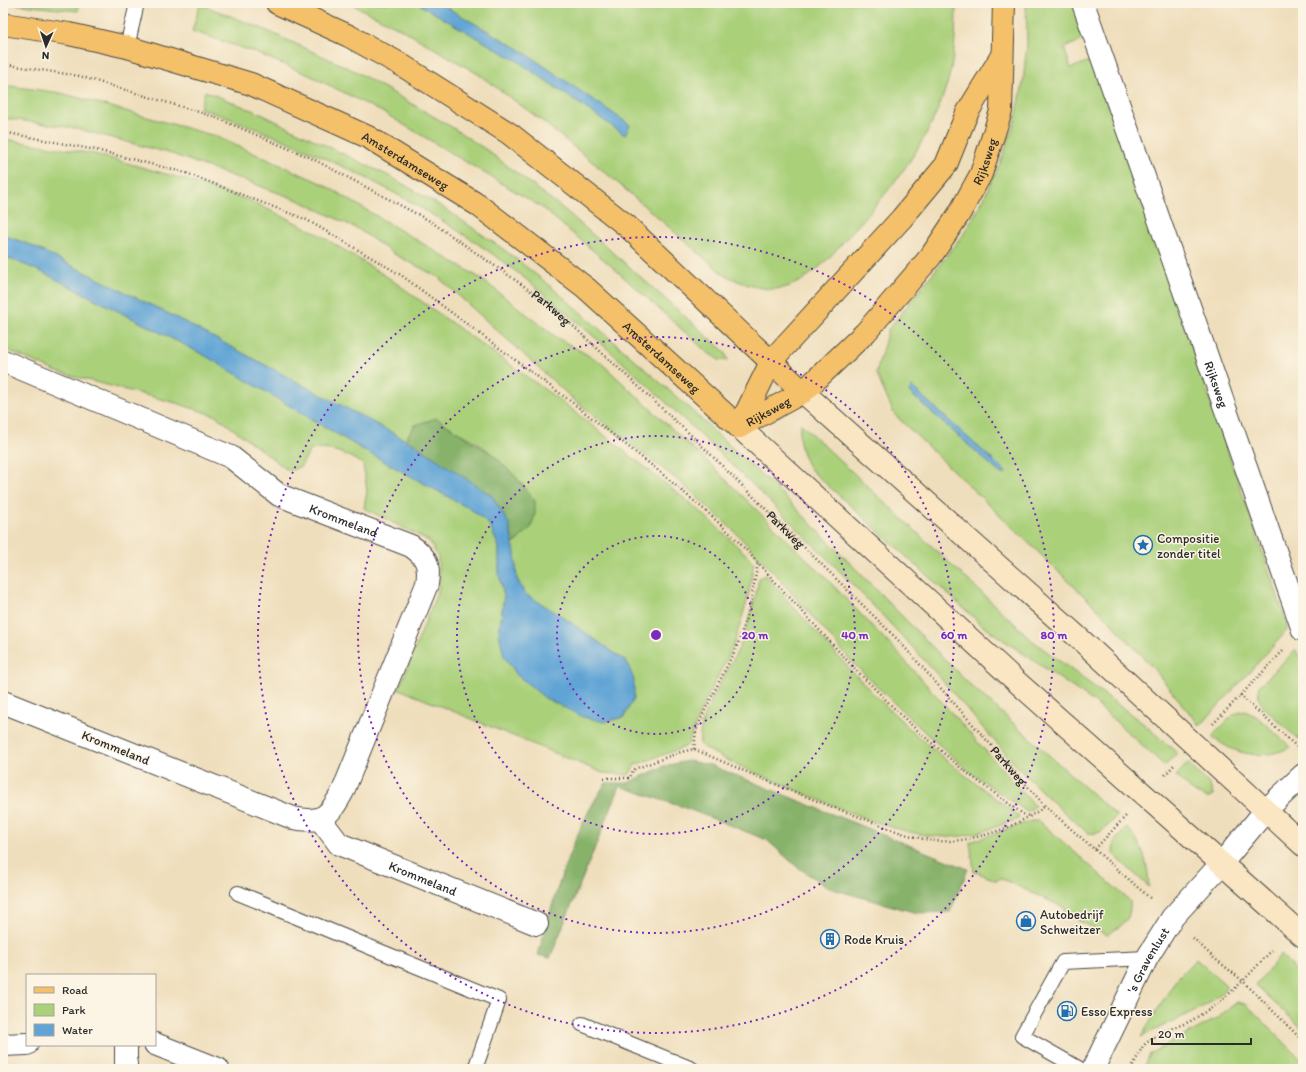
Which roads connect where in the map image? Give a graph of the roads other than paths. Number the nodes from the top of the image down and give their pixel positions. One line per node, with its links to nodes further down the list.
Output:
1 (137, 3): 6 (lane)
2 (277, 3): 8 (main road)
3 (1004, 3): 7 (main road, Rijksweg)
4 (1083, 3): 12 (street, Rijksweg)
5 (3, 24): 6 (main road, Amsterdamseweg)
6 (127, 47): 11 (main road, Amsterdamseweg)
7 (1001, 57): 8 (main road, Rijksweg); 10 (main road, Rijksweg)
8 (772, 360): 10 (main road); 11 (main road, Rijksweg)
9 (3, 361): 16 (street, Krommeland)
10 (803, 392): 11 (main road, Rijksweg); 15 (main road)
11 (739, 427): 18 (main road)
12 (1303, 630)
13 (3, 702): 16 (street, Krommeland)
14 (1303, 775): 15 (street)
15 (1266, 810): 17 (main road); 18 (street, 's Gravenlust)
16 (320, 819): 20 (street, Krommeland)
17 (1303, 845)
18 (1221, 864): 21 (main road); 22 (street, 's Gravenlust)
19 (238, 892): 30 (lane)
20 (537, 924)
21 (1303, 936)
22 (1147, 958): 32 (lane); 33 (street, 's Gravenlust)
23 (582, 1024): 31 (lane)
24 (26, 1044): 26 (street)
25 (156, 1044): 29 (street)
26 (3, 1045)
27 (126, 1046): 28 (street)
28 (126, 1069)
29 (218, 1069)
30 (475, 1069)
31 (692, 1069)
32 (1080, 1069)
33 (1093, 1069)

